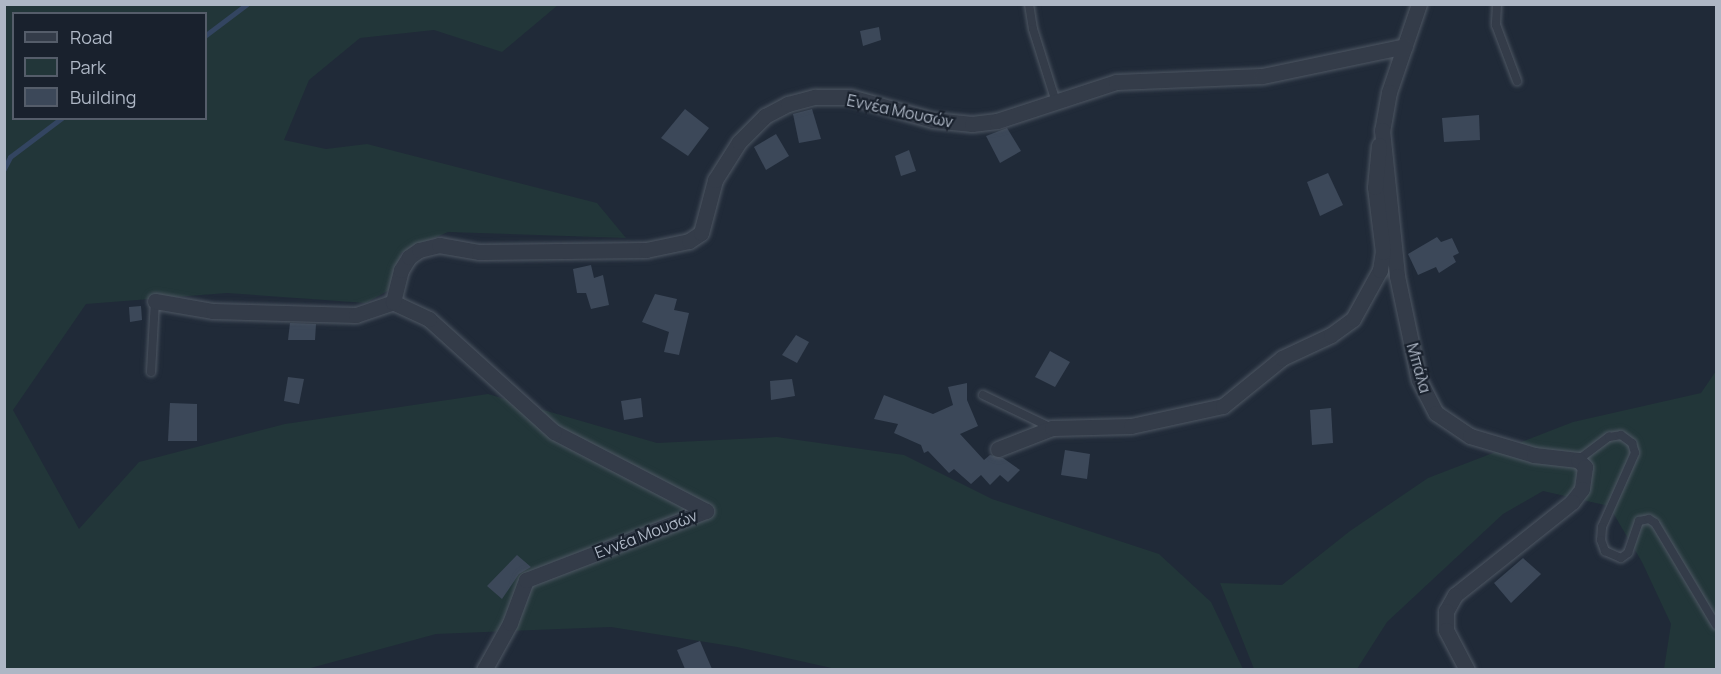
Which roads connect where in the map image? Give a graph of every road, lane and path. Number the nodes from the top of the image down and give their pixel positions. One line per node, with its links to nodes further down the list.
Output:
1 (1029, 4): 6 (lane)
2 (1419, 4): 4 (street, Μπάλα)
3 (1497, 4): 5 (lane)
4 (1405, 46): 6 (street, Εννέα Μουσών); 7 (street, Μπάλα)
5 (1517, 81)
6 (1057, 103): 9 (street, Εννέα Μουσών)
7 (1382, 130): 12 (street); 14 (street, Μπάλα)
8 (155, 301): 9 (street); 10 (lane)
9 (393, 302): 16 (street, Εννέα Μουσών)
10 (151, 372)
11 (982, 395): 12 (lane)
12 (1052, 428): 13 (street)
13 (998, 448)
14 (1578, 460): 15 (lane); 17 (street)
15 (1716, 625)
16 (484, 669)
17 (1467, 669)

